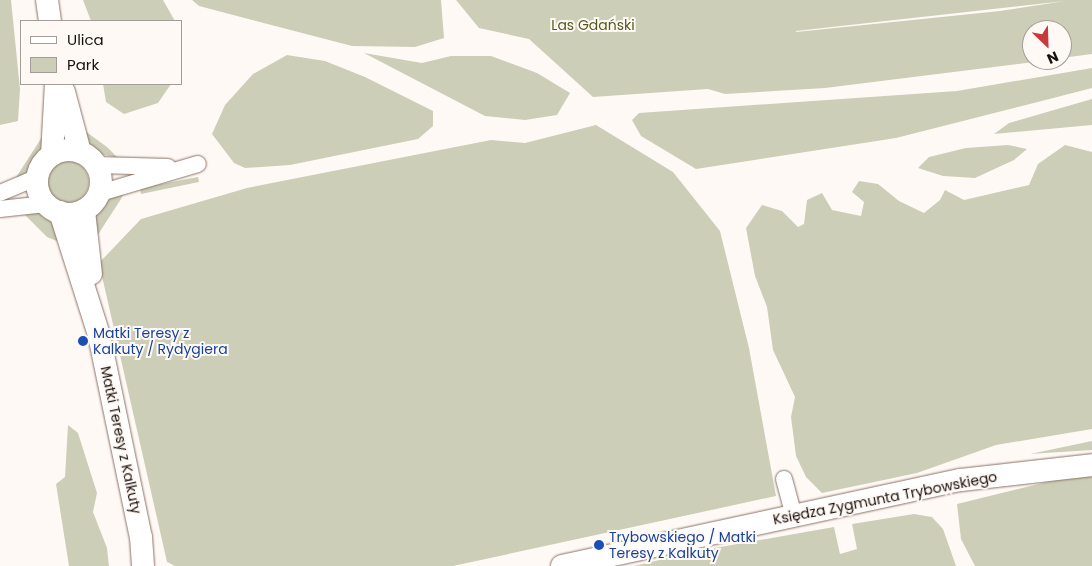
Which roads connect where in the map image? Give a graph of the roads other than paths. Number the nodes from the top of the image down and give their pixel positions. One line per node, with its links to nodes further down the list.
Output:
1 (47, 0): 2 (street)
2 (50, 20)
3 (56, 85): 6 (street)
4 (62, 85): 5 (street)
5 (80, 152): 6 (street); 7 (street)
6 (52, 155): 8 (street)
7 (97, 166): 10 (street); 10 (street)
8 (38, 177): 9 (street); 11 (street)
9 (0, 193)
10 (100, 193): 13 (street)
11 (53, 208): 12 (street); 13 (street); 14 (street, Matki Teresy z Kalkuty)
12 (0, 209)
13 (84, 211): 14 (street, Matki Teresy z Kalkuty)
14 (94, 315): 18 (street, Matki Teresy z Kalkuty)
15 (1092, 465): 17 (street, Księdza Zygmunta Trybowskiego)
16 (784, 479): 17 (street)
17 (794, 516): 21 (street, Księdza Zygmunta Trybowskiego)
18 (141, 537): 19 (street, Matki Teresy z Kalkuty); 20 (street, Matki Teresy z Kalkuty)
19 (143, 566)
20 (151, 566)
21 (562, 566)

